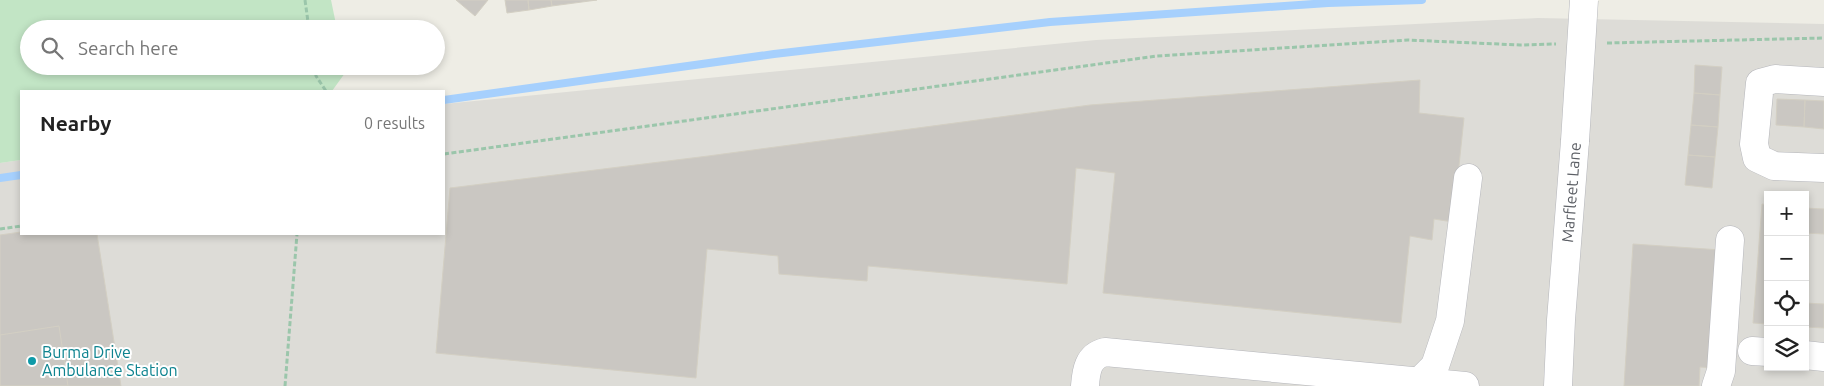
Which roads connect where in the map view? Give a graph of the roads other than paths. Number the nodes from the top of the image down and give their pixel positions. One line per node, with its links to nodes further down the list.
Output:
1 (1584, 0): 11 (street, Marfleet Lane, bridge)
2 (1824, 82): 3 (street)
3 (1824, 168)
4 (1468, 178): 8 (street)
5 (1730, 240): 12 (street)
6 (1809, 355): 7 (street)
7 (1824, 357)
8 (1420, 380): 9 (street); 10 (street)
9 (1085, 386)
10 (1465, 386)
11 (1558, 386)
12 (1716, 386)

